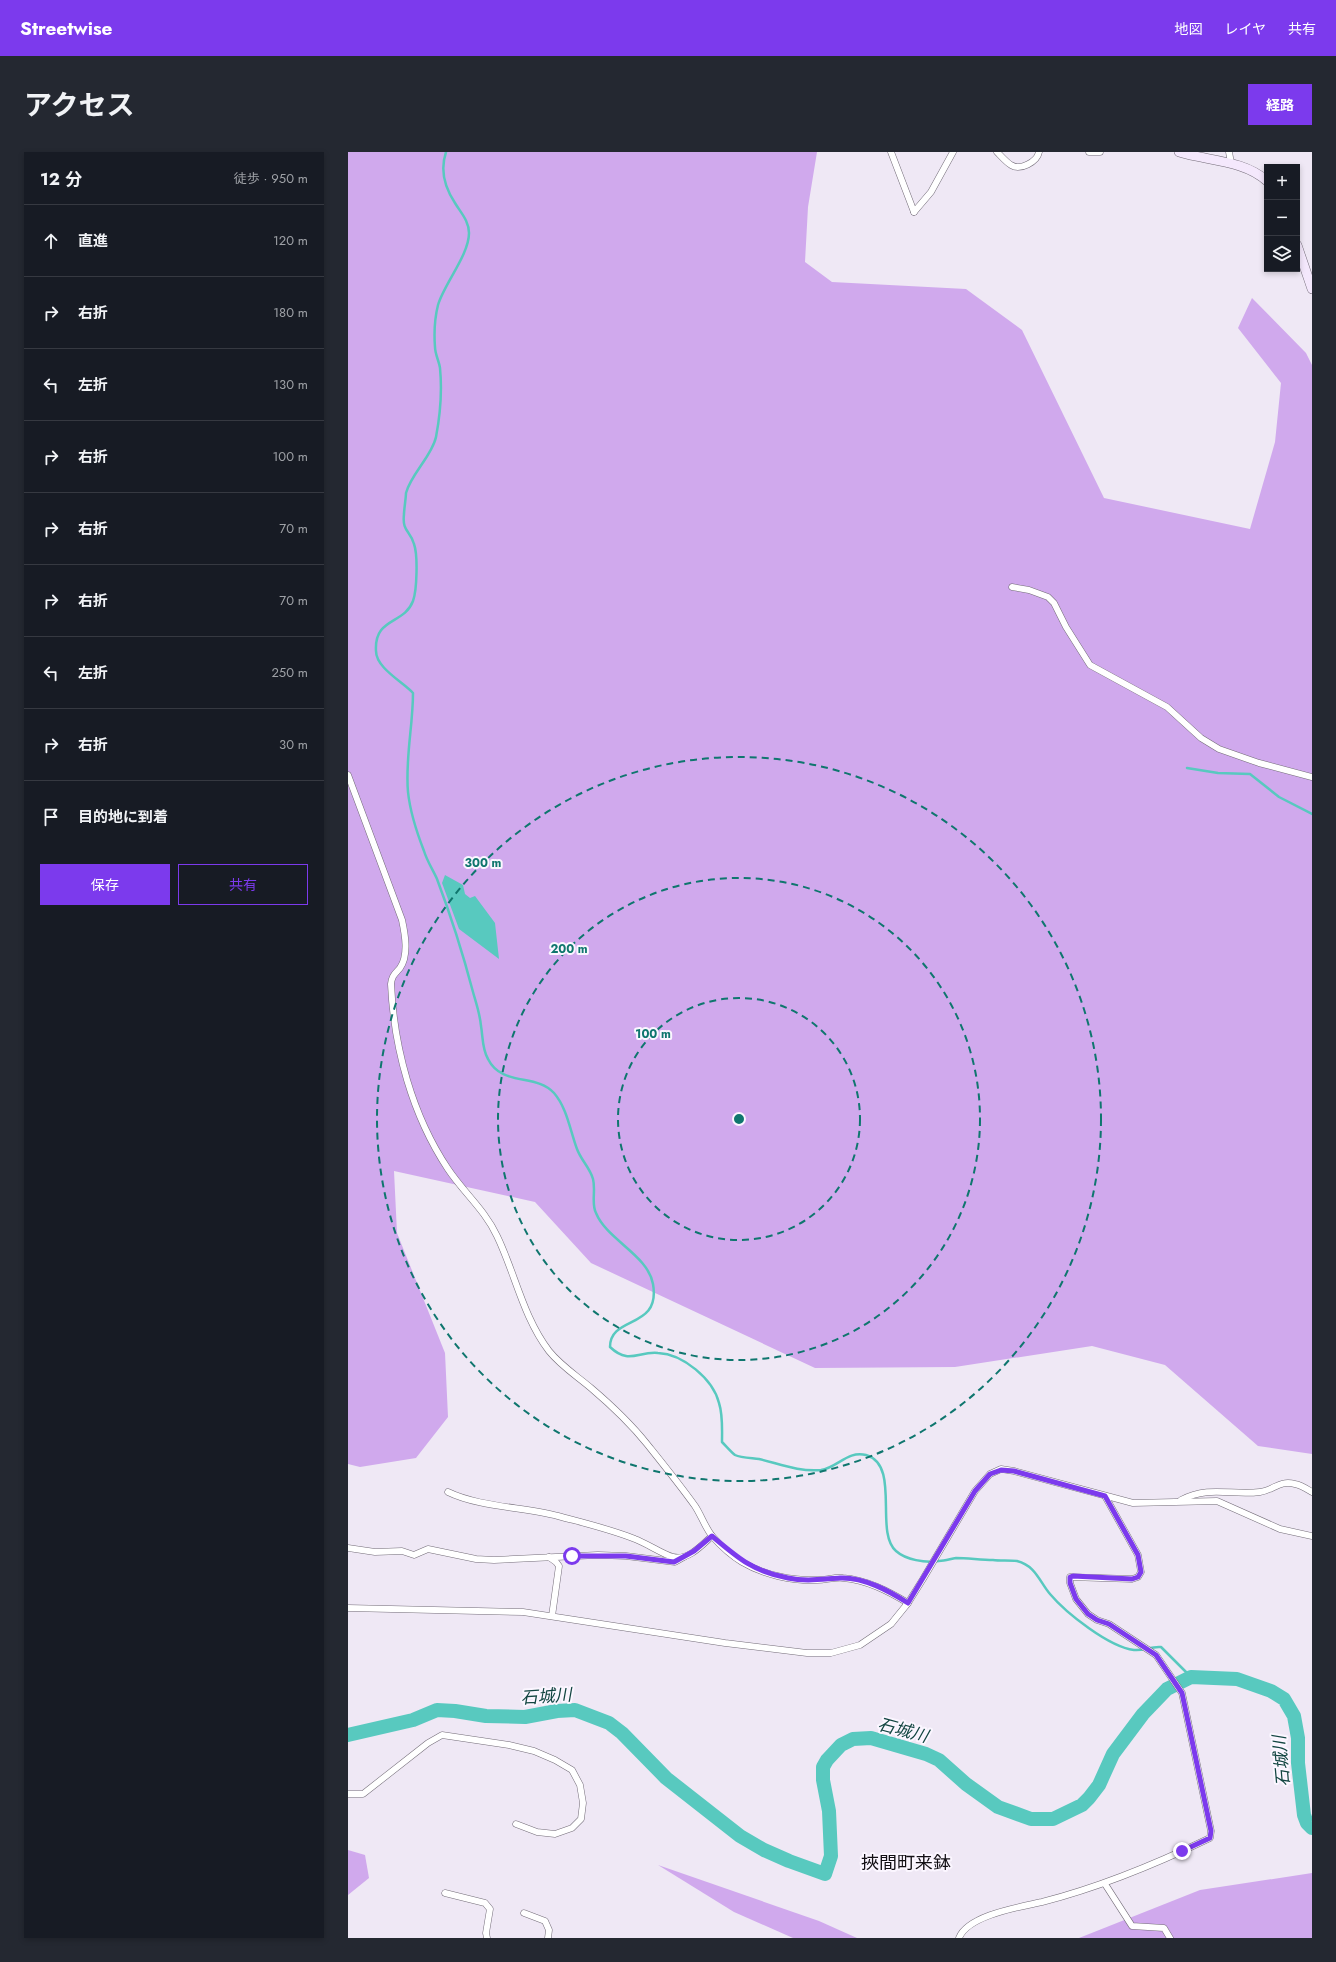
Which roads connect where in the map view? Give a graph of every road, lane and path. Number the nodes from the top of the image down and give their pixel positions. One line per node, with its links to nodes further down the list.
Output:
1 (891, 152): 2 (street)
2 (953, 152)
3 (997, 152): 4 (street)
4 (1039, 152)
5 (1089, 152): 6 (street)
6 (1100, 152)
7 (1180, 152): 9 (street)
8 (1229, 152): 9 (street)
9 (1231, 163): 10 (street)
10 (1264, 179)
11 (1300, 254): 12 (street)
12 (1312, 289)
13 (1012, 587): 15 (street)
14 (348, 775): 20 (street)
15 (1312, 777)
16 (448, 1492): 24 (street)
17 (1312, 1492): 19 (street)
18 (1105, 1496): 19 (street); 25 (street); 30 (street)
19 (1176, 1502): 21 (street)
20 (712, 1536): 24 (street); 25 (street)
21 (1312, 1536)
22 (348, 1548): 23 (street)
23 (548, 1557): 24 (street); 27 (street)
24 (684, 1557)
25 (908, 1603): 27 (street)
26 (348, 1608): 27 (street)
27 (552, 1616)
28 (348, 1794): 29 (street)
29 (516, 1824)
30 (1105, 1884): 35 (street); 36 (street)
31 (445, 1893): 33 (street)
32 (524, 1913): 34 (street)
33 (487, 1938)
34 (548, 1938)
35 (959, 1938)
36 (1170, 1938)

